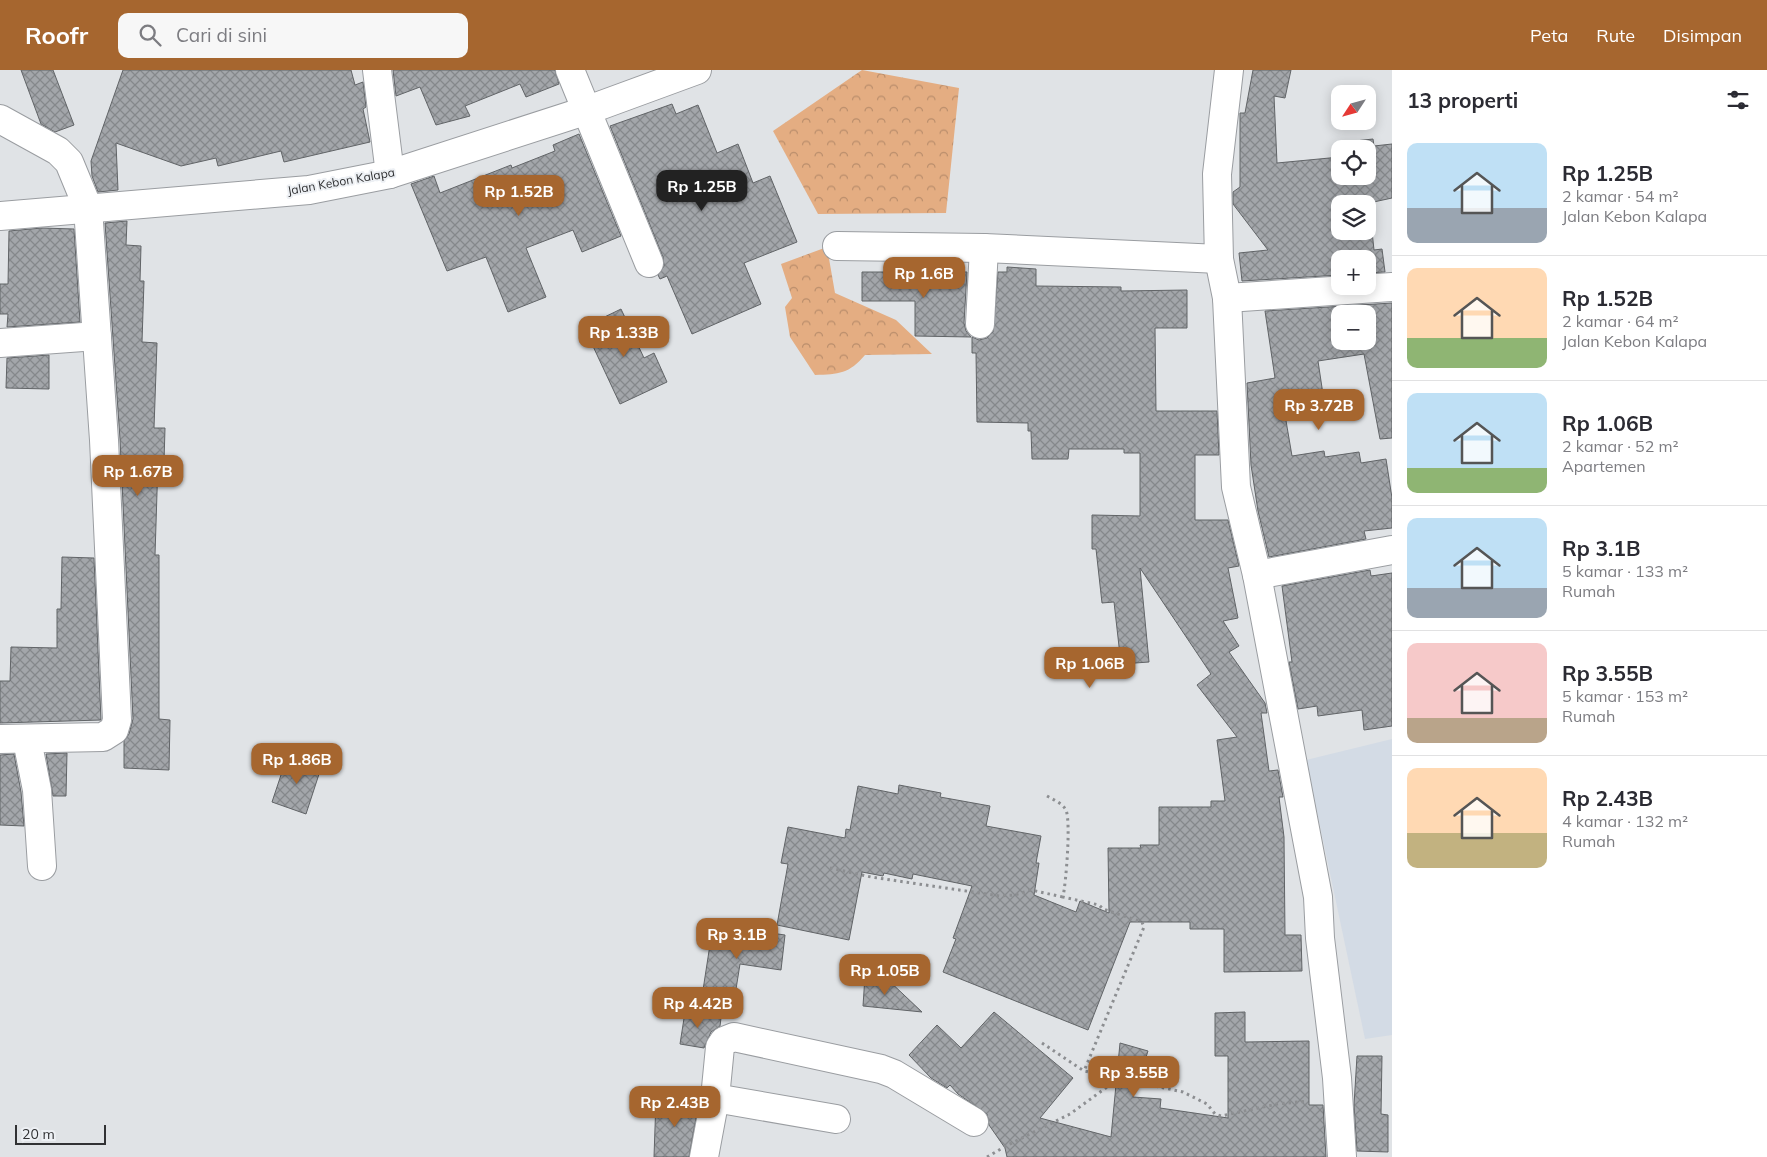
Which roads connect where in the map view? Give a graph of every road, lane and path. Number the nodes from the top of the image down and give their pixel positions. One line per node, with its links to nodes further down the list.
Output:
1 (377, 70): 7 (street)
2 (570, 70): 5 (street)
3 (698, 70): 5 (street, Jalan Kebon Kalapa)
4 (1230, 70): 12 (street)
5 (588, 110): 7 (street, Jalan Kebon Kalapa); 13 (street)
6 (0, 119): 8 (street)
7 (390, 174): 8 (street, Jalan Kebon Kalapa)
8 (88, 208): 9 (street, Jalan Kebon Kalapa); 17 (street)
9 (0, 216)
10 (837, 246): 11 (street)
11 (984, 248): 12 (street); 16 (street)
12 (1219, 259): 15 (street)
13 (649, 263)
14 (1392, 287): 15 (street)
15 (1226, 298): 20 (street)
16 (980, 324)
17 (98, 336): 18 (street); 22 (street)
18 (0, 343)
19 (1392, 550): 20 (street)
20 (1256, 575): 31 (street)
21 (0, 738): 22 (street)
22 (27, 740): 24 (street)
23 (1047, 796): 26 (path)
24 (42, 866)
25 (830, 868): 26 (path)
26 (1063, 897): 28 (path)
27 (1042, 1043): 28 (path)
28 (1084, 1071): 29 (path)
29 (1118, 1078): 31 (path); 35 (path)
30 (715, 1098): 32 (street); 33 (street); 34 (street)
31 (1338, 1098): 36 (street)
32 (836, 1119)
33 (974, 1122)
34 (704, 1157)
35 (987, 1157)
36 (1342, 1157)

